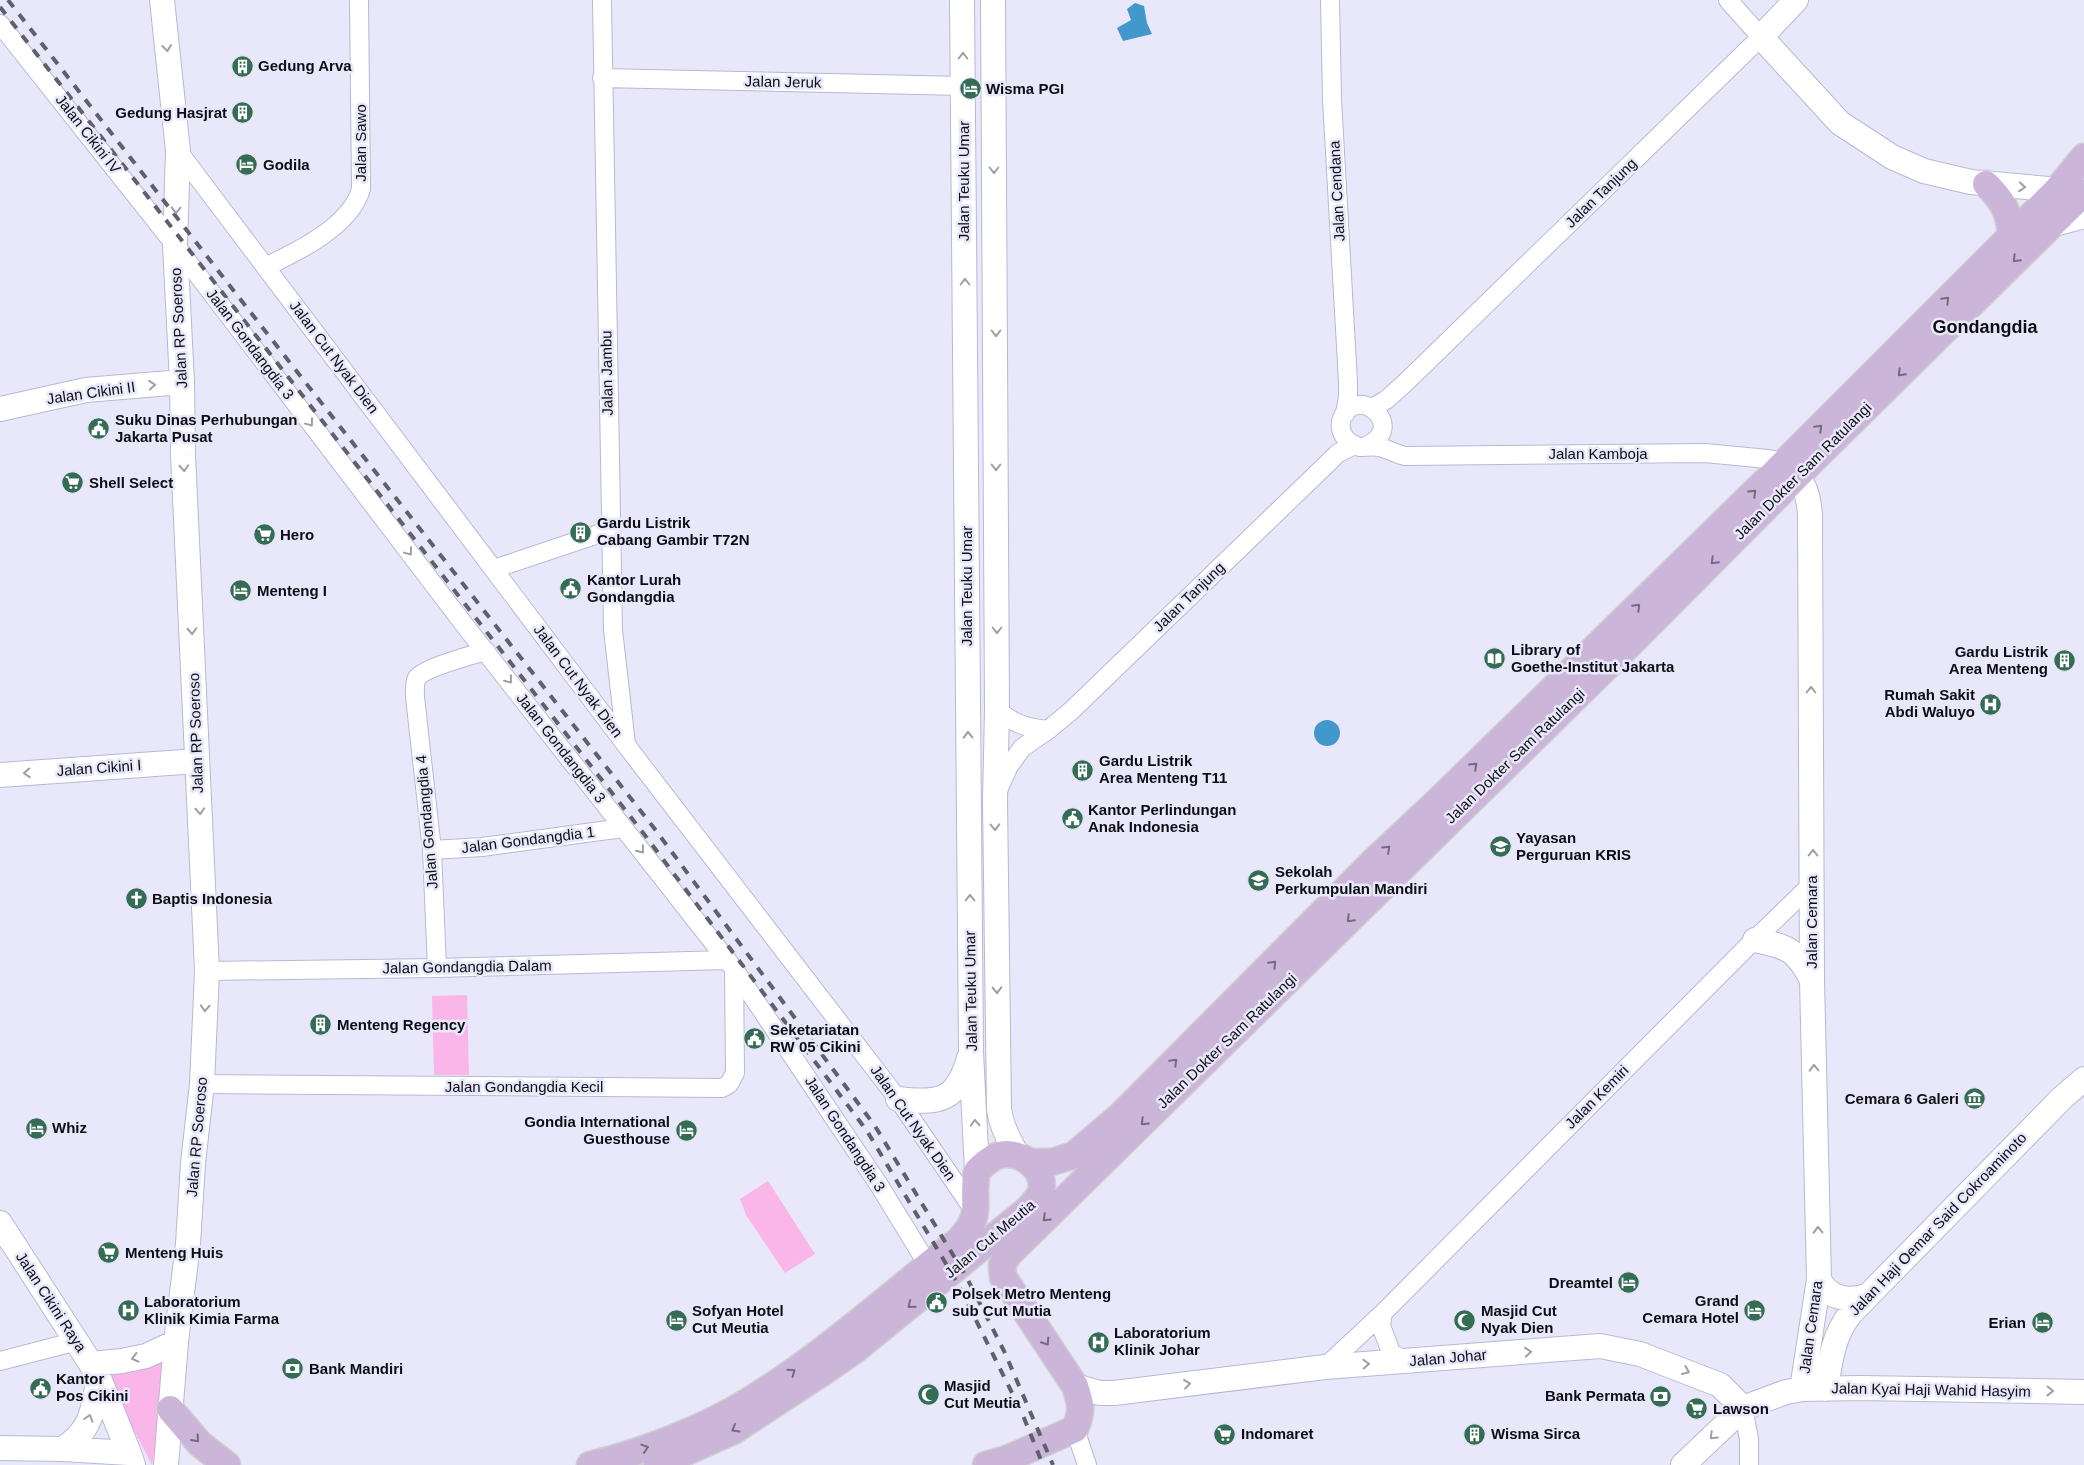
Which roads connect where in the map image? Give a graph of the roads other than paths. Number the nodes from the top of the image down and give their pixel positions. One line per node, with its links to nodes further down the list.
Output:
1 (162, 0): 15 (street, Jalan RP Soeroso, one-way to 15)
2 (359, 0): 24 (street, Jalan Sawo)
3 (602, 0): 11 (street, Jalan Jambu)
4 (962, 0): 12 (street, Jalan Teuku Umar, one-way to 4)
5 (993, 0): 14 (street, Jalan Teuku Umar)
6 (1330, 0): 26 (street, Jalan Cendana)
7 (1728, 0): 10 (street)
8 (1796, 0): 10 (street, Jalan Tanjung)
9 (0, 24): 23 (street, Jalan Cikini IV)
10 (1761, 37): 17 (street); 29 (street, Jalan Tanjung)
11 (602, 78): 12 (street, Jalan Jeruk); 37 (street, Jalan Jambu)
12 (963, 86): 13 (street, Jalan Teuku Umar)
13 (964, 122): 14 (street); 30 (street, Jalan Teuku Umar, one-way to 13)
14 (994, 122): 31 (street, Jalan Teuku Umar, one-way to 31)
15 (178, 151): 23 (street, Jalan RP Soeroso, one-way to 23); 24 (street, Jalan Cut Nyak Dien)
16 (2084, 157): 18 (main road)
17 (1986, 184): 18 (street, one-way to 18); 22 (main road)
18 (2057, 190): 19 (street); 22 (main road, Jalan Dokter Sam Ratulangi)
19 (2084, 192): 21 (main road, Jalan Dokter Sam Ratulangi)
20 (2084, 216): 21 (street)
21 (2052, 225): 36 (main road, Jalan Dokter Sam Ratulangi, one-way to 36)
22 (2012, 235): 36 (main road, Jalan Dokter Sam Ratulangi, one-way to 22)
23 (175, 245): 25 (street, Jalan RP Soeroso); 39 (street, Jalan Gondangdia 3, one-way to 39)
24 (265, 268): 38 (street, Jalan Cut Nyak Dien)
25 (182, 382): 27 (street, Jalan Cikini II, one-way to 25); 44 (street, Jalan RP Soeroso, one-way to 44)
26 (1348, 382): 28 (street, Jalan Cendana); 29 (street, Jalan Cendana)
27 (0, 408)
28 (1345, 414): 29 (street); 32 (street)
29 (1375, 416): 33 (street); 34 (street)
30 (966, 418): 31 (street); 40 (street, Jalan Teuku Umar)
31 (996, 418): 41 (street, Jalan Teuku Umar, one-way to 41)
32 (1342, 433): 33 (street); 35 (street, Jalan Tanjung)
33 (1361, 446): 34 (street, Jalan Kamboja); 35 (street, Jalan Tanjung)
34 (1410, 455): 36 (street, Jalan Kamboja)
35 (1329, 462): 42 (street, Jalan Tanjung)
36 (1791, 469): 49 (street, Jalan Cemara, one-way to 36); 55 (main road, Jalan Dokter Sam Ratulangi)
37 (610, 530): 38 (street); 43 (street, Jalan Jambu)
38 (494, 569): 43 (street, Jalan Cut Nyak Dien)
39 (486, 651): 47 (street, Jalan Gondangdia 3, one-way to 47); 48 (street, Jalan Gondangdia 4)
40 (968, 709): 41 (street); 56 (street, Jalan Teuku Umar, one-way to 40)
41 (997, 710): 42 (street); 46 (street, Jalan Teuku Umar)
42 (1048, 730): 46 (street, Jalan Tanjung)
43 (626, 745): 60 (street, Jalan Cut Nyak Dien)
44 (197, 761): 45 (street, Jalan Cikini I, one-way to 45); 53 (street, Jalan RP Soeroso, one-way to 53)
45 (0, 775)
46 (995, 800): 61 (street, Jalan Teuku Umar, one-way to 61)
47 (623, 828): 48 (street, Jalan Gondangdia 1); 51 (street, Jalan Gondangdia 3, one-way to 51)
48 (432, 850): 52 (street, Jalan Gondangdia 4)
49 (1813, 883): 50 (street, Jalan Kemiri); 54 (street, Jalan Cemara)
50 (1755, 940): 54 (street); 68 (street, Jalan Kemiri)
51 (730, 964): 52 (street, Jalan Gondangdia Dalam); 58 (street, Jalan Gondangdia Kecil); 65 (street, Jalan Gondangdia 3)
52 (438, 968): 53 (street, Jalan Gondangdia Dalam)
53 (207, 971): 58 (street, Jalan RP Soeroso, one-way to 58)
54 (1812, 980): 66 (street, Jalan Cemara, one-way to 54)
55 (1246, 1007): 61 (main road, Jalan Dokter Sam Ratulangi, one-way to 55); 75 (main road, Jalan Dokter Sam Ratulangi, one-way to 75)
56 (971, 1052): 60 (street); 62 (street, Jalan Teuku Umar, one-way to 56)
57 (2084, 1079): 59 (street, Jalan Haji Oemar Said Cokroaminoto)
58 (202, 1084): 70 (street, Jalan RP Soeroso)
59 (2073, 1096): 67 (street, Jalan Haji Oemar Said Cokroaminoto)
60 (898, 1099): 63 (street, Jalan Cut Nyak Dien)
61 (1024, 1159): 62 (main road); 90 (main road, Jalan Cut Meutia, one-way to 90)
62 (977, 1171): 63 (main road, Jalan Cut Meutia)
63 (975, 1212): 65 (main road, Jalan Cut Meutia)
64 (0, 1223): 69 (street, Jalan Cikini Raya)
65 (928, 1265): 89 (main road, Jalan Cut Meutia, one-way to 65)
66 (1819, 1279): 67 (street); 76 (street, Jalan Cemara)
67 (1867, 1296): 77 (street, Jalan Haji Oemar Said Cokroaminoto)
68 (1383, 1314): 72 (street); 73 (street, Jalan Kemiri)
69 (76, 1341): 71 (street); 74 (street, Jalan Cikini Raya)
70 (176, 1342): 74 (street, one-way to 74); 81 (street, Jalan RP Soeroso)
71 (0, 1361)
72 (1406, 1362): 73 (street, Jalan Johar, one-way to 72); 80 (street, Jalan Johar, one-way to 80)
73 (1325, 1367): 78 (street, Jalan Johar, one-way to 73)
74 (95, 1371): 84 (street, one-way to 74); 85 (street, Jalan Cikini Raya)
75 (1074, 1386): 78 (street, Jalan Johar); 82 (main road)
76 (1802, 1389): 77 (street, Jalan Kyai Haji Wahid Hasyim); 80 (street, Jalan Kyai Haji Wahid Hasyim)
77 (1826, 1389): 79 (street, Jalan Kyai Haji Wahid Hasyim, one-way to 79)
78 (1139, 1390): 82 (street, Jalan Johar)
79 (2084, 1392)
80 (1743, 1408): 92 (street, Jalan Kyai Haji Wahid Hasyim, one-way to 92); 93 (street)
81 (170, 1409): 87 (street, Jalan RP Soeroso); 88 (main road, one-way to 88)
82 (1075, 1428): 86 (main road); 91 (street)
83 (0, 1448): 84 (street)
84 (63, 1449): 85 (street)
85 (131, 1459)
86 (1000, 1463)
87 (166, 1465)
88 (227, 1465)
89 (590, 1465)
90 (657, 1465)
91 (1087, 1465)
92 (1683, 1465)
93 (1749, 1465)

